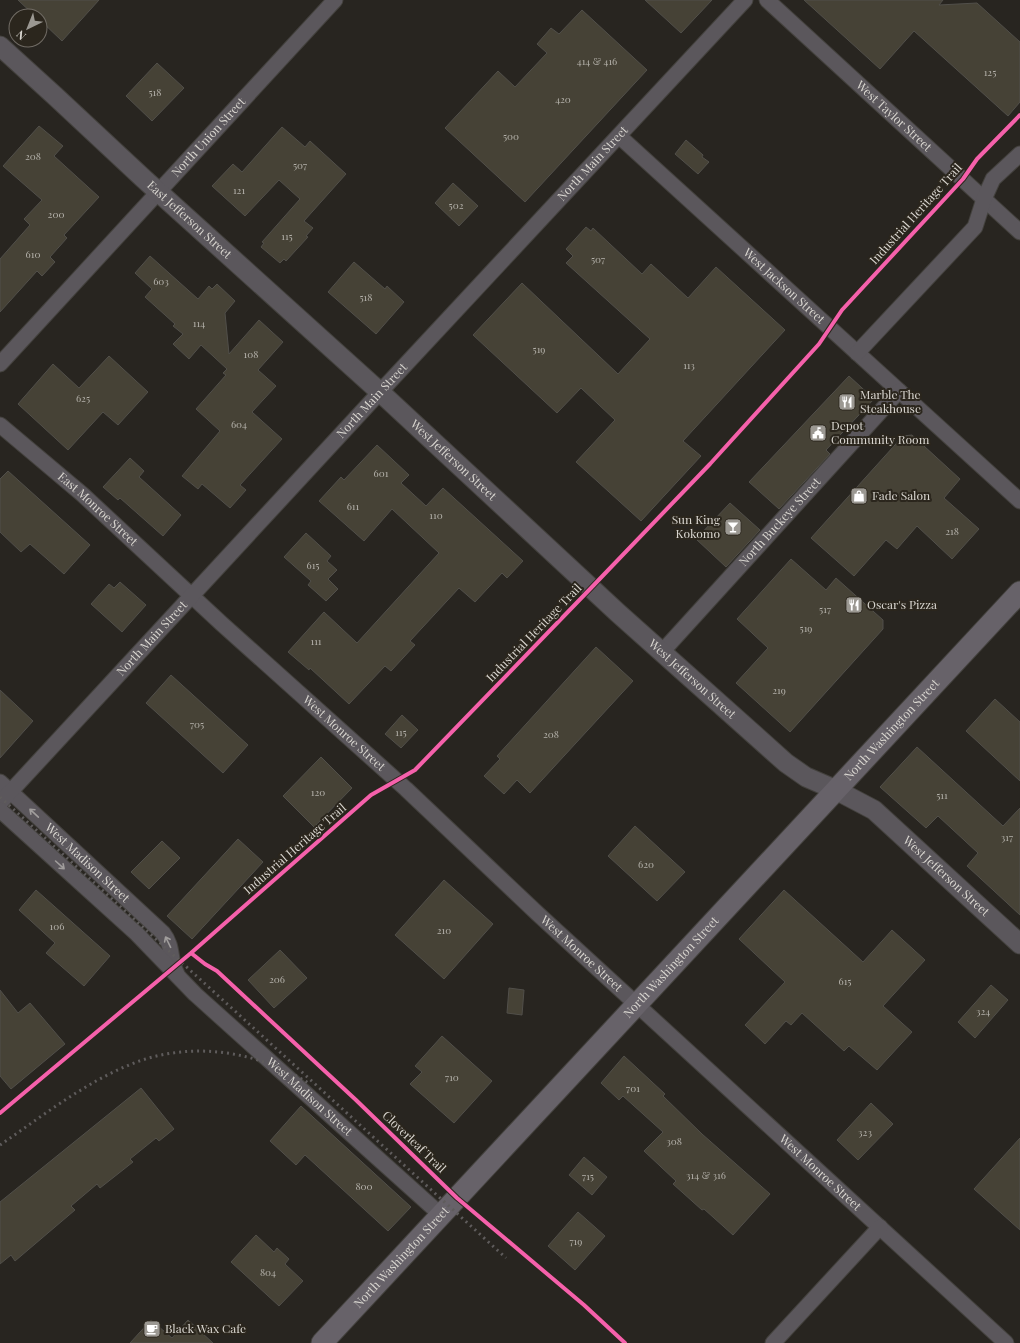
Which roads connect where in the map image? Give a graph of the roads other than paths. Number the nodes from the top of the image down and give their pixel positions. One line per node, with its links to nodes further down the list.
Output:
1 (335, 0): 7 (street, North Union Street)
2 (745, 0): 5 (street, North Main Street)
3 (767, 0): 8 (street, West Taylor Street)
4 (0, 46): 7 (street, East Jefferson Street)
5 (619, 136): 10 (street, West Jackson Street); 13 (street, North Main Street)
6 (1020, 154): 8 (street)
7 (158, 193): 11 (street, North Union Street); 13 (street, East Jefferson Street)
8 (984, 199): 9 (street, West Taylor Street); 10 (street)
9 (1020, 232)
10 (857, 353): 12 (street, West Jackson Street)
11 (0, 364)
12 (899, 391): 15 (street, West Jackson Street); 18 (street, North Buckeye Street)
13 (380, 392): 17 (street, North Main Street); 18 (street, West Jefferson Street)
14 (0, 425): 17 (street, East Monroe Street)
15 (1020, 501)
16 (1020, 592): 20 (main road, North Washington Street)
17 (192, 596): 19 (street, North Main Street); 25 (street, West Monroe Street)
18 (661, 652): 20 (street, West Jefferson Street)
19 (5, 787): 21 (street, North Main Street); 24 (street, West Madison Street, one-way to 19)
20 (836, 790): 23 (street, West Jefferson Street); 25 (main road, North Washington Street)
21 (0, 803)
22 (0, 810): 24 (street, West Madison Street, one-way to 24)
23 (1020, 944)
24 (175, 974): 26 (street, West Madison Street)
25 (637, 1004): 26 (main road, North Washington Street); 27 (street, West Monroe Street)
26 (441, 1215): 28 (main road, North Washington Street)
27 (880, 1227): 29 (street); 30 (street, West Monroe Street)
28 (322, 1343)
29 (774, 1343)
30 (1006, 1343)

